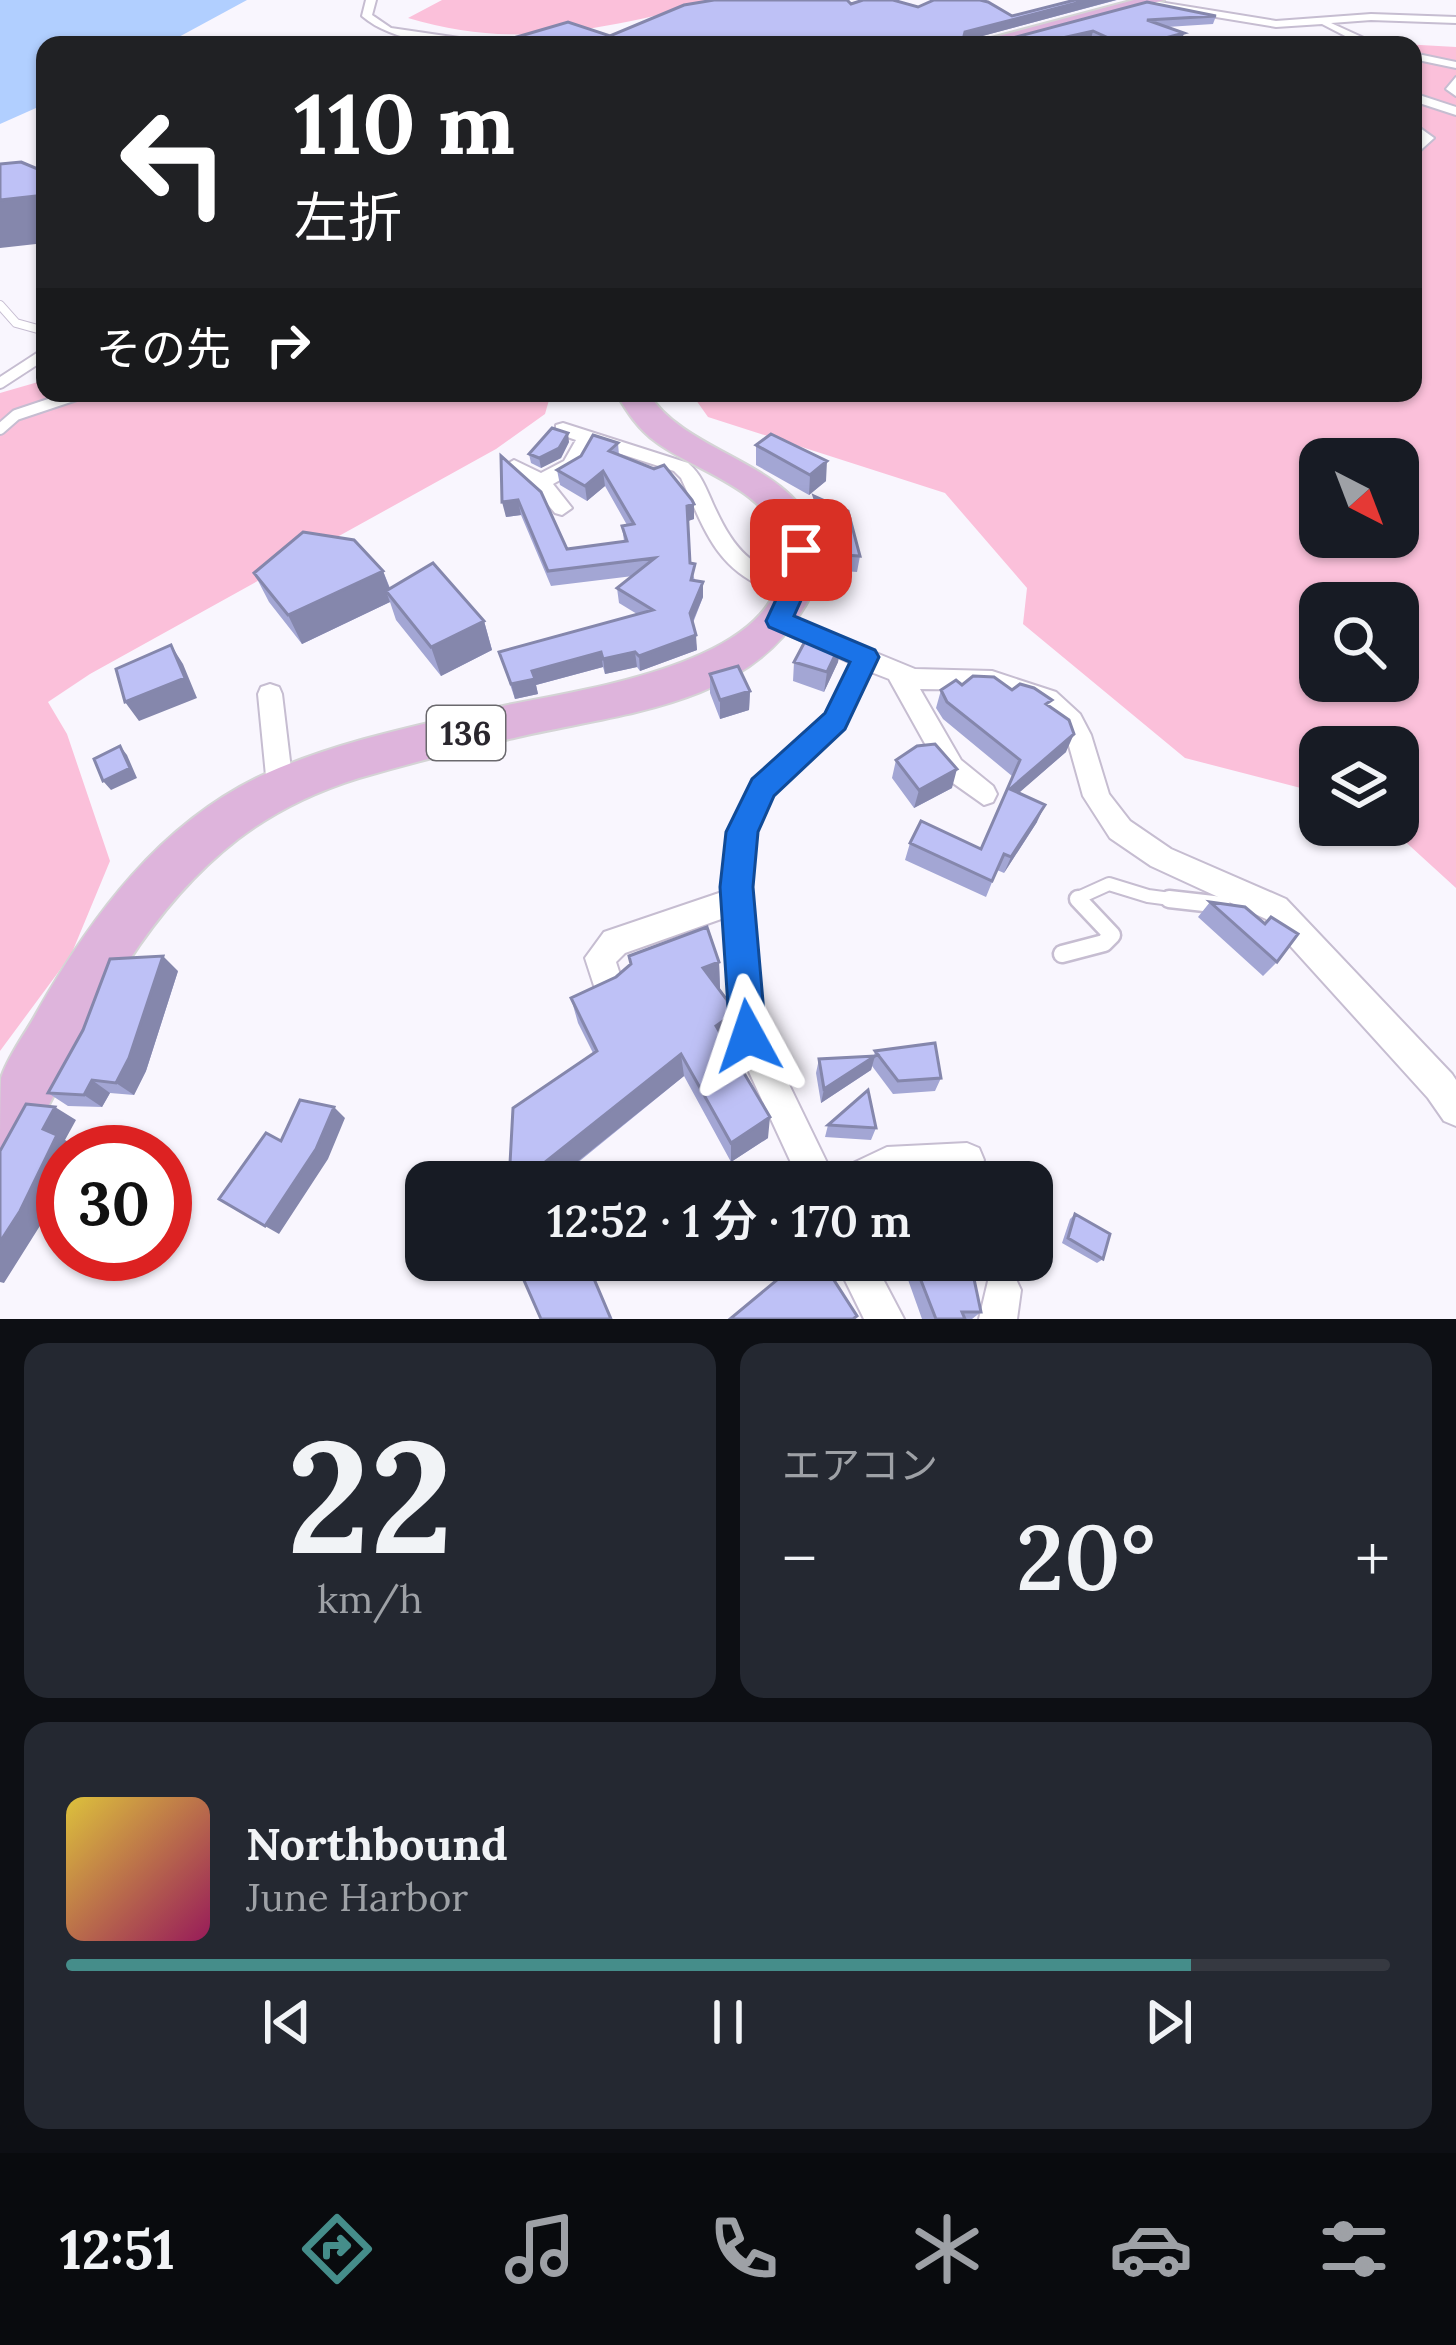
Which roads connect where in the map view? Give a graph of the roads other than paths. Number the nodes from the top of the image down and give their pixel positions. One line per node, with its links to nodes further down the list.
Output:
1 (371, 0): 7 (street)
2 (1151, 1): 5 (street); 8 (highway)
3 (1382, 19): 4 (street); 5 (street); 6 (street)
4 (1456, 20)
5 (1324, 24): 9 (street)
6 (1456, 34)
7 (431, 36)
8 (1011, 36)
9 (1354, 36)
10 (1422, 58): 11 (street)
11 (1456, 65)
12 (1456, 81): 13 (street)
13 (1456, 92)
14 (1422, 100): 15 (street)
15 (1456, 111)
16 (0, 305): 17 (lane)
17 (36, 329)
18 (36, 360): 19 (lane)
19 (0, 383)
20 (55, 402): 22 (lane)
21 (636, 402): 28 (highway)
22 (0, 429)
23 (563, 429): 24 (street)
24 (588, 436): 26 (street); 28 (street)
25 (514, 466): 26 (street)
26 (540, 482): 27 (street)
27 (562, 508)
28 (787, 606): 29 (street); 32 (highway, 136)
29 (866, 657): 30 (street); 34 (street)
30 (897, 671): 33 (street); 35 (street)
31 (270, 694): 32 (street)
32 (280, 786): 39 (highway, 136)
33 (984, 794)
34 (737, 900): 37 (street); 41 (street)
35 (1313, 952): 36 (lane); 38 (street)
36 (1062, 954)
37 (609, 987)
38 (1455, 1106)
39 (0, 1139)
40 (967, 1160): 42 (street)
41 (808, 1161)
42 (947, 1161)
43 (864, 1281): 44 (street)
44 (885, 1319)

